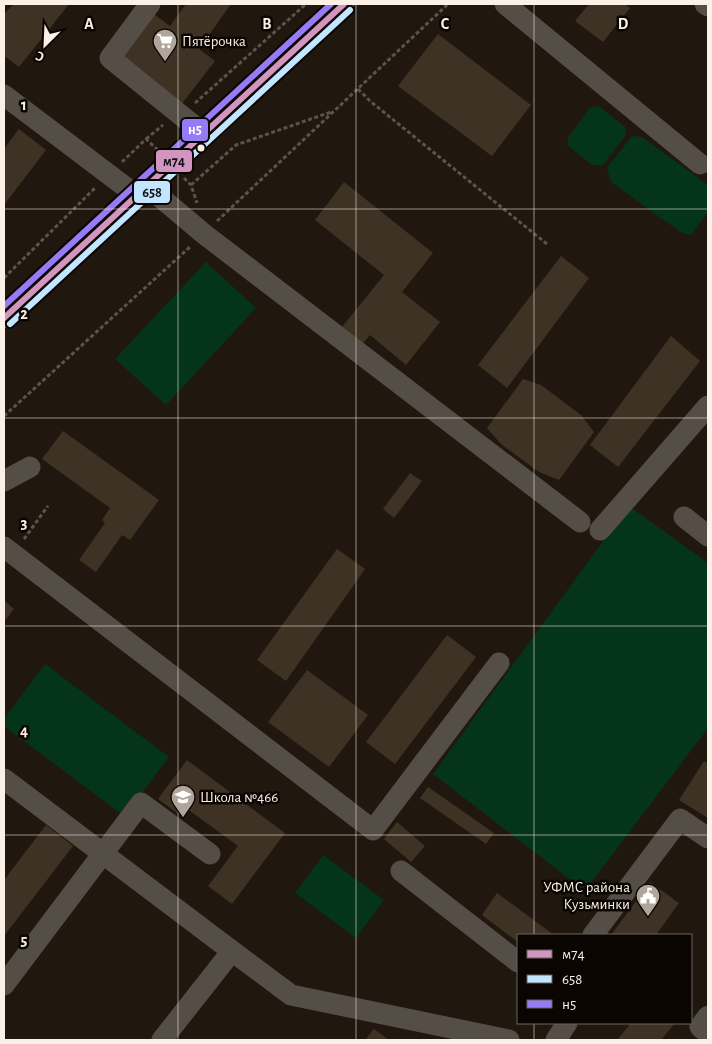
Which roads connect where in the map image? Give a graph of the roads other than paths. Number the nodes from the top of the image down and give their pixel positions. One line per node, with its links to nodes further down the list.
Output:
1 (150, 4): 7 (street)
2 (344, 4): 7 (street)
3 (505, 4): 8 (street)
4 (705, 4): 5 (street)
5 (708, 6)
6 (4, 94): 9 (street)
7 (203, 133): 9 (street)
8 (700, 164)
9 (141, 190): 10 (street); 15 (street)
10 (4, 318)
11 (708, 406): 16 (street)
12 (30, 467): 13 (street)
13 (4, 481)
14 (684, 518): 17 (street)
15 (580, 522)
16 (600, 530)
17 (708, 536)
18 (9, 550): 19 (street)
19 (499, 663)
20 (4, 779): 22 (street)
21 (708, 838): 25 (street)
22 (103, 854): 23 (street); 26 (street); 28 (street)
23 (210, 854)
24 (401, 871): 27 (street)
25 (595, 934)
26 (232, 951): 31 (street); 33 (street)
27 (517, 961)
28 (4, 985)
29 (708, 1016): 32 (street)
30 (567, 1024): 35 (street)
31 (436, 1033): 34 (street)
32 (708, 1033)
33 (162, 1040)
34 (507, 1040)
35 (556, 1040)

